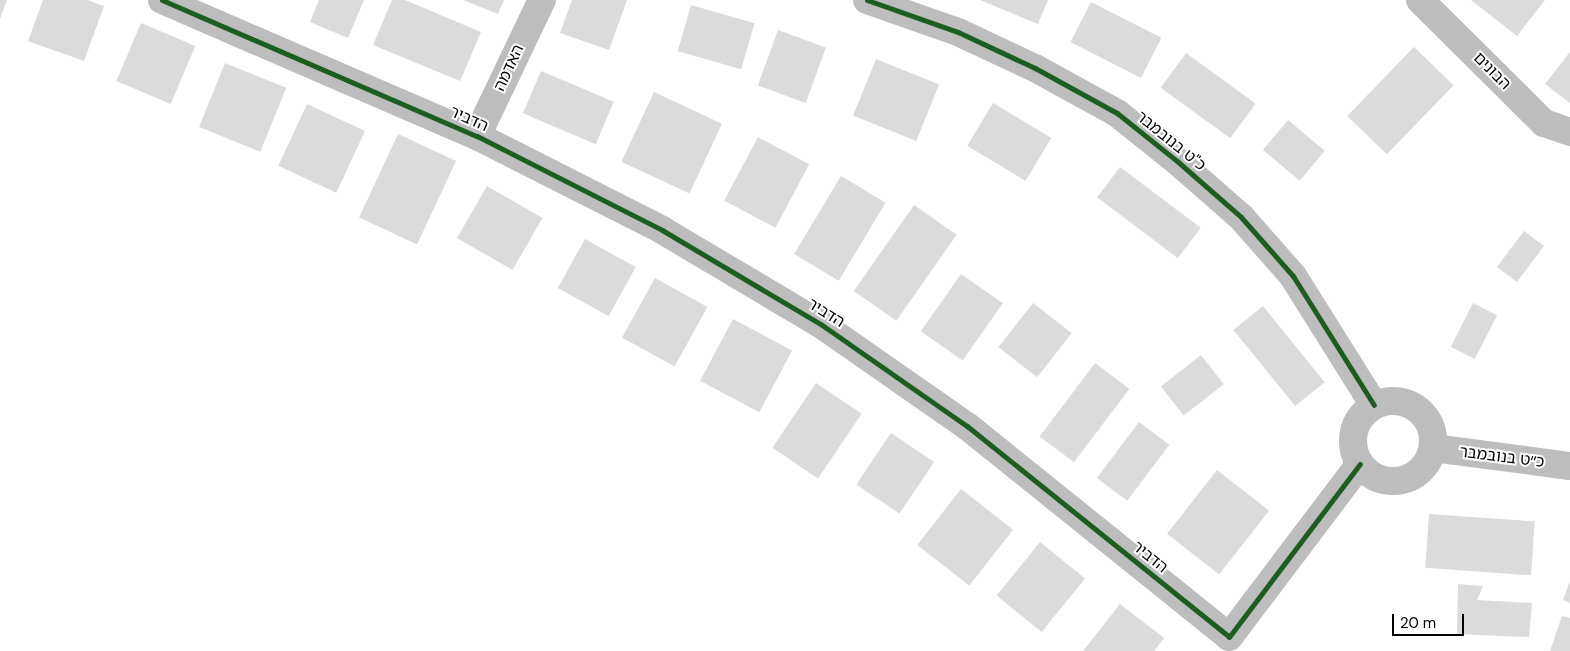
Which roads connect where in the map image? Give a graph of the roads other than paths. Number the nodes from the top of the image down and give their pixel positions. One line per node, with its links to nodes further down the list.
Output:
1 (162, 0): 5 (street, הדביר)
2 (542, 0): 7 (street, האדמה)
3 (867, 0): 8 (street, כ"ט בנובמבר)
4 (1420, 0): 6 (street, הבונים)
5 (206, 8): 7 (street, הדביר)
6 (1570, 132)
7 (477, 136): 10 (street, הדביר)
8 (1374, 405): 9 (street); 10 (street)
9 (1433, 448): 10 (street); 11 (street, כ״ט בנובמבר)
10 (1360, 464)
11 (1570, 466)

